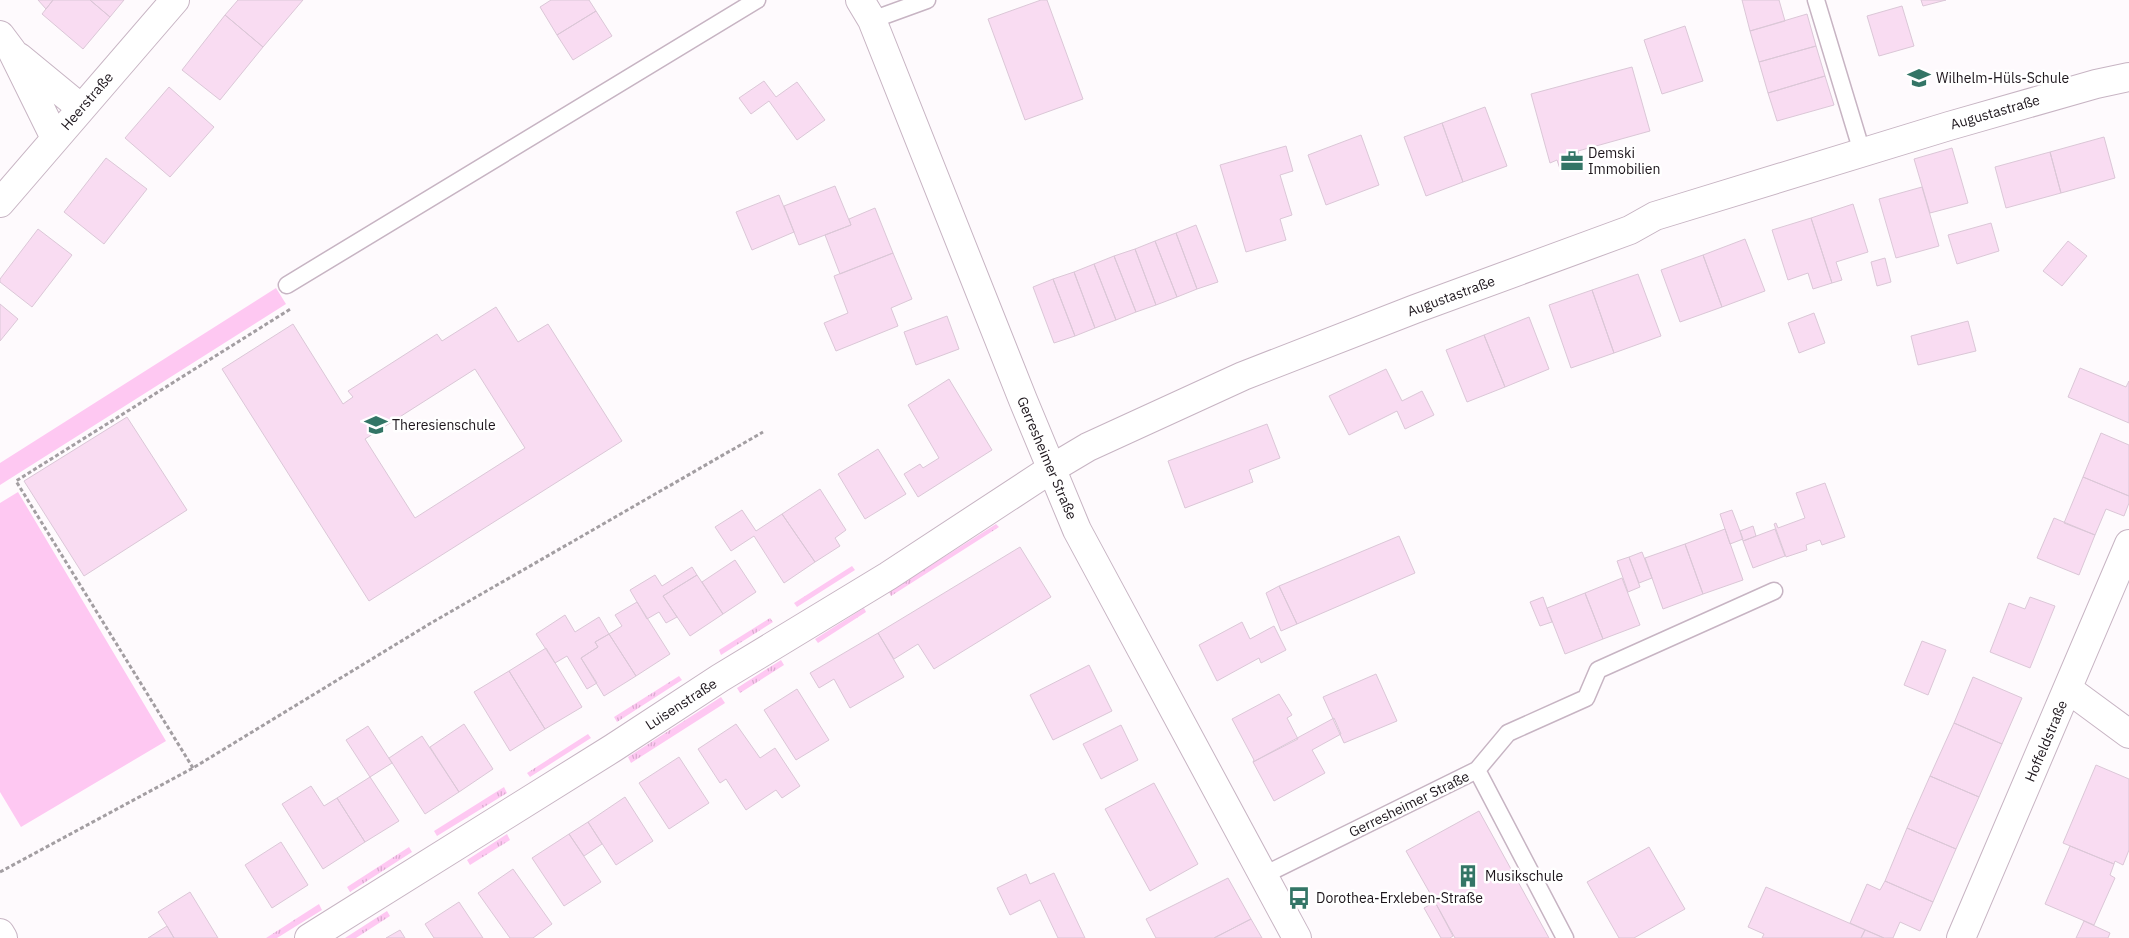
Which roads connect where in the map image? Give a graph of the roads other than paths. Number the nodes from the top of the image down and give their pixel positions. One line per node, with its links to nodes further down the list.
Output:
1 (175, 0): 8 (street, Heerstraße)
2 (757, 0): 12 (lane)
3 (927, 0): 5 (lane)
4 (1816, 0): 10 (lane)
5 (868, 7): 13 (street, Gerresheimer Straße)
6 (6, 43): 8 (street); 9 (street)
7 (2129, 76): 10 (street, Augustastraße)
8 (81, 108): 9 (street, Heerstraße)
9 (55, 138): 11 (street, Heerstraße)
10 (1862, 152): 13 (street, Augustastraße)
11 (0, 203)
12 (287, 286)
13 (1051, 469): 19 (street, Gerresheimer Straße); 22 (street, Luisenstraße)
14 (2129, 544): 16 (street, Hoffeldstraße)
15 (1774, 591): 18 (lane, Gerresheimer Straße)
16 (2068, 689): 17 (street); 25 (street, Hoffeldstraße)
17 (2129, 734)
18 (1477, 770): 19 (lane, Gerresheimer Straße); 24 (lane)
19 (1264, 875): 23 (street, Gerresheimer Straße)
20 (0, 933): 21 (street)
21 (3, 938)
22 (309, 938)
23 (1297, 938)
24 (1565, 938)
25 (1961, 938)

